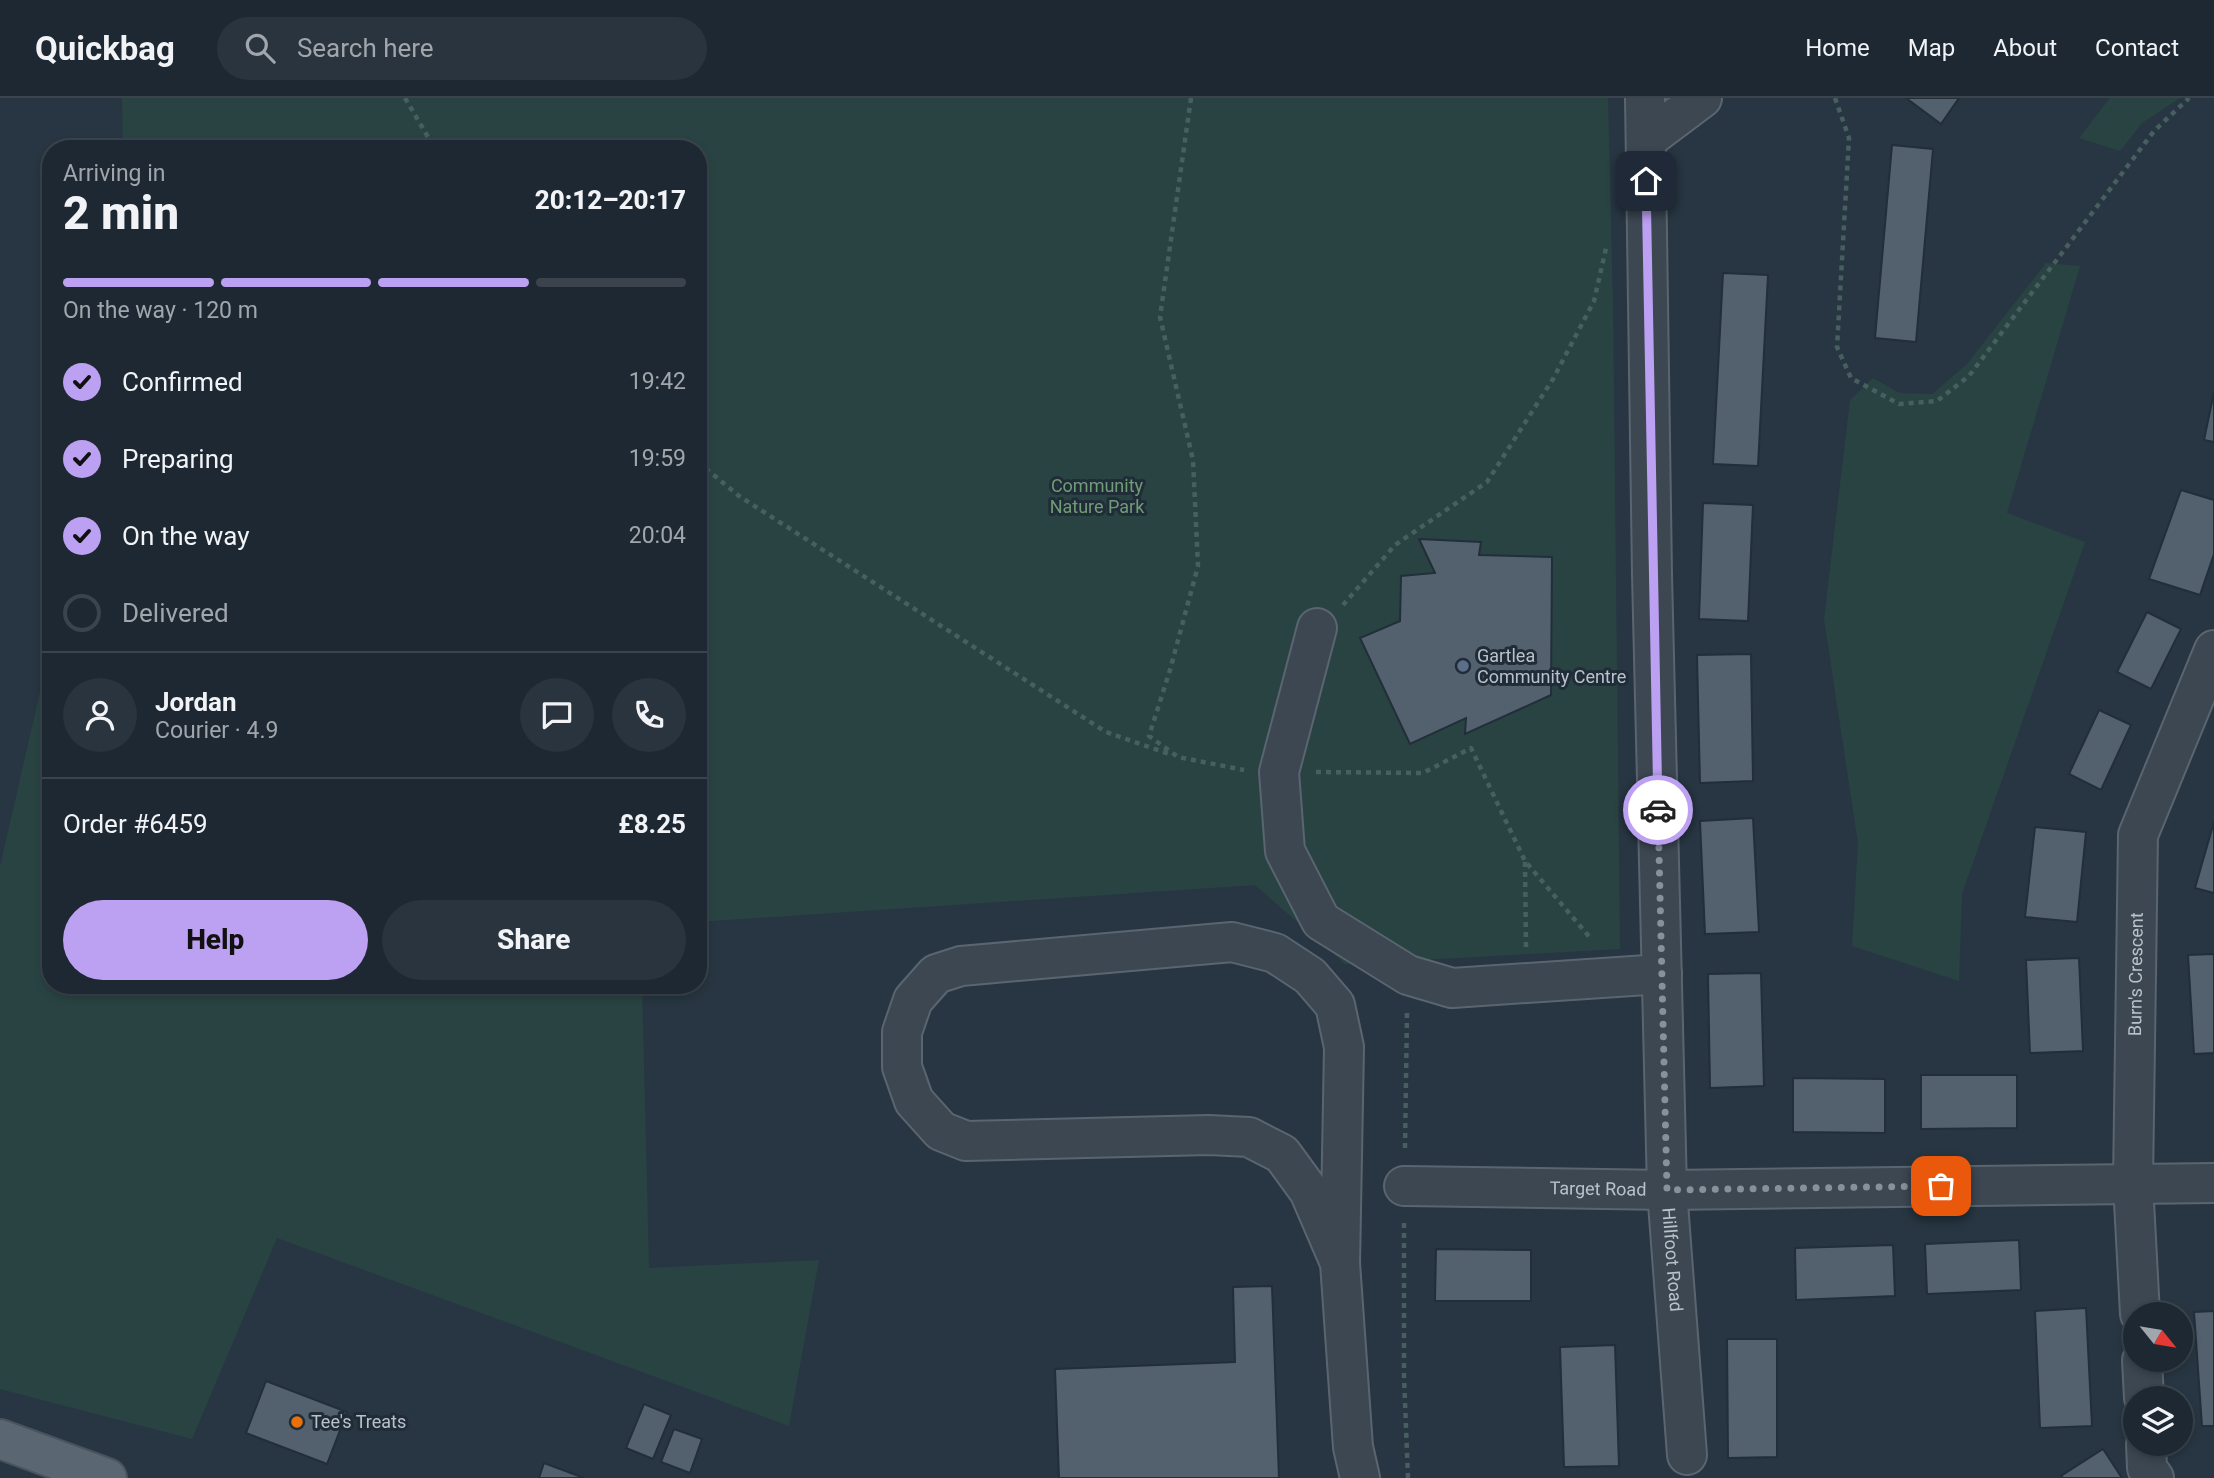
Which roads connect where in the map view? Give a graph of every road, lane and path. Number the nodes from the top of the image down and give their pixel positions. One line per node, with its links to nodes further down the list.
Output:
1 (405, 98): 7 (path)
2 (1191, 98): 13 (path)
3 (1645, 98): 8 (street, Hillfoot Road)
4 (1702, 98): 8 (street)
5 (1835, 98): 6 (path)
6 (2189, 98)
7 (430, 140)
8 (1646, 140): 16 (street, Hillfoot Road)
9 (1610, 234): 11 (path)
10 (707, 470): 13 (path)
11 (1317, 628): 14 (street)
12 (2214, 650): 19 (street, Burn's Crescent)
13 (1178, 757): 14 (path)
14 (1279, 772): 15 (path); 18 (street)
15 (1525, 862): 17 (path); 18 (path)
16 (1662, 974): 17 (street); 22 (street, Hillfoot Road)
17 (1622, 976): 18 (street)
18 (1526, 983)
19 (2133, 1183): 20 (street, Target Road); 22 (street, Target Road); 24 (street, Burn's Crescent)
20 (2214, 1183)
21 (1404, 1186): 22 (street, Target Road)
22 (1667, 1190): 26 (street, Hillfoot Road)
23 (1340, 1263): 23 (street); 28 (street)
24 (2139, 1302)
25 (0, 1439): 29 (main road)
26 (1687, 1455)
27 (2146, 1456): 30 (street)
28 (1356, 1463)
29 (107, 1478)
30 (2154, 1478)

